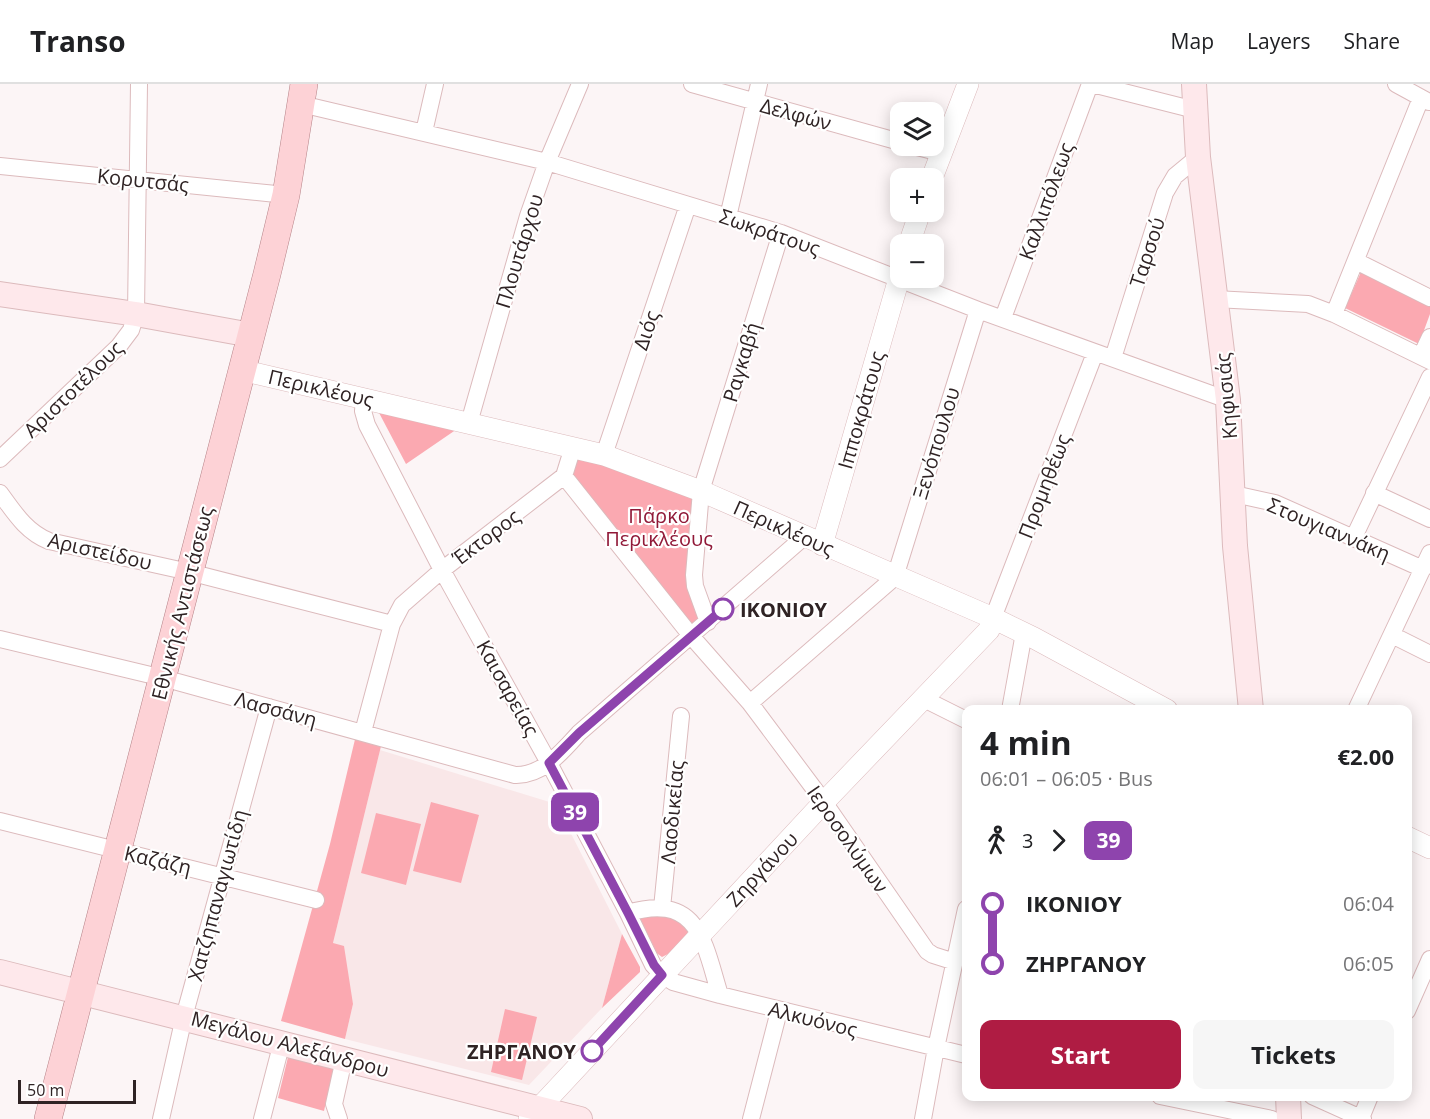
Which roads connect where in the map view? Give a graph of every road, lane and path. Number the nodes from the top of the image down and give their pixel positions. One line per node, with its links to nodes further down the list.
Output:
1 (139, 84): 20 (street)
2 (435, 84): 14 (street)
3 (580, 84): 18 (street, Πλουτάρχου)
4 (692, 84): 12 (street, Δελφών)
5 (759, 84): 12 (street)
6 (968, 84): 16 (street)
7 (1091, 84): 13 (street); 35 (street, Καλλιπόλεως)
8 (1194, 84): 13 (main road, Κηφισιάς)
9 (1396, 84): 11 (street)
10 (302, 94): 14 (street, Σωκράτους); 21 (main road, Εθνικής Αντιστάσεως)
11 (1426, 100): 25 (street)
12 (755, 103): 15 (street, Δελφών); 23 (street)
13 (1195, 110): 17 (main road, Κηφισιάς)
14 (424, 132): 18 (street, Σωκράτους)
15 (890, 139)
16 (944, 145)
17 (1198, 157): 31 (main road, Κηφισιάς); 39 (street, Ταρσού)
18 (547, 162): 22 (street, Σωκράτους); 45 (street, Πλουτάρχου)
19 (0, 166): 20 (street, Κορυτσάς)
20 (139, 179): 21 (street, Κορυτσάς); 33 (street)
21 (286, 195): 36 (main road, Εθνικής Αντιστάσεως)
22 (688, 205): 23 (street, Σωκράτους); 47 (street, Διός)
23 (728, 217): 24 (street, Σωκράτους)
24 (781, 233): 26 (street, Σωκράτους); 50 (street, Ραγκαβή)
25 (1356, 261): 30 (street); 34 (street)
26 (890, 274)
27 (895, 288): 56 (street, Ιπποκράτους)
28 (925, 288): 32 (street, Σωκράτους)
29 (0, 294): 33 (main road)
30 (1430, 298)
31 (1215, 299): 34 (street); 44 (main road, Κηφισιάς)
32 (978, 310): 35 (street, Σωκράτους); 61 (street, Ξενόπουλου)
33 (136, 314): 36 (main road); 48 (street, Αριστοτέλους)
34 (1334, 314): 40 (street)
35 (1003, 318): 38 (street, Σωκράτους)
36 (251, 335): 41 (main road, Εθνικής Αντιστάσεως)
37 (1430, 337): 40 (street)
38 (1095, 353): 39 (street, Σωκράτους); 62 (street, Προμηθέως)
39 (1113, 358): 44 (street, Σωκράτους)
40 (1426, 358)
41 (241, 370): 43 (street, Περικλέους); 60 (main road, Εθνικής Αντιστάσεως)
42 (1430, 377): 52 (street)
43 (363, 398): 45 (street, Περικλέους); 59 (street, Καισαρείας)
44 (1228, 400): 53 (main road, Κηφισιάς)
45 (469, 423): 46 (street, Περικλέους)
46 (573, 447): 47 (street, Περικλέους); 49 (street)
47 (604, 455): 50 (street, Περικλέους)
48 (0, 459)
49 (564, 476): 59 (street, Έκτορος); 67 (street)
50 (701, 491): 56 (street, Περικλέους); 63 (street, Ραγκαβή)
51 (0, 493): 60 (street, Αριστείδου)
52 (1374, 493): 54 (street); 55 (street)
53 (1233, 494): 55 (street, Στουγιαννάκη); 75 (main road, Κηφισιάς)
54 (1430, 519)
55 (1354, 537): 58 (street, Στουγιαννάκη)
56 (813, 541): 61 (street, Περικλέους); 63 (street)
57 (1430, 553): 58 (street)
58 (1423, 569): 66 (street)
59 (442, 570): 64 (street, Έκτορος); 81 (street, Καισαρείας)
60 (189, 572): 64 (street, Αριστείδου); 70 (main road, Εθνικής Αντιστάσεως)
61 (895, 577): 62 (street, Περικλέους); 72 (street)
62 (993, 618): 65 (street, Περικλέους); 71 (street, Ζηργάνου)
63 (708, 622): 67 (street)
64 (392, 624): 80 (street, Έκτορος)
65 (1024, 633): 73 (street); 74 (street, Περικλέους)
66 (1392, 635): 69 (street); 76 (street)
67 (692, 636): 72 (street, Ιεροσολύμων); 81 (street)
68 (0, 639): 70 (street, Λασσάνη)
69 (1430, 654)
70 (163, 678): 77 (street, Λασσάνη); 86 (main road, Εθνικής Αντιστάσεως)
71 (924, 699): 79 (street); 82 (street, Ζηργάνου)
72 (750, 703): 82 (street, Ιεροσολύμων)
73 (1011, 705)
74 (1158, 705)
75 (1251, 705)
76 (1358, 705)
77 (269, 707): 80 (street, Λασσάνη); 87 (street, Χατζηπαναγιωτίδη)
78 (681, 716): 89 (street, Λαοδικείας)
79 (962, 718)
80 (363, 732): 81 (street, Λασσάνη)
81 (549, 763): 90 (street, Καισαρείας)
82 (824, 802): 92 (street, Ζηργάνου); 94 (street, Ιεροσολύμων)
83 (0, 821): 86 (street, Καζάζη)
84 (1412, 839): 85 (street)
85 (1430, 848)
86 (119, 851): 87 (street, Καζάζη); 97 (main road, Εθνικής Αντιστάσεως)
87 (222, 875): 88 (street, Καζάζη); 101 (street, Χατζηπαναγιωτίδη)
88 (316, 900)
89 (662, 908): 90 (street); 92 (street)
90 (628, 913): 96 (street, Καισαρείας)
91 (962, 928): 94 (street)
92 (701, 934): 96 (street, Ζηργάνου); 98 (street)
93 (1430, 959): 99 (street)
94 (955, 962): 103 (street)
95 (0, 972): 97 (main road, Μεγάλου Αλεξάνδρου)
96 (662, 975): 98 (street, Αλκυόνος); 110 (street, Ζηργάνου)
97 (82, 992): 101 (main road, Μεγάλου Αλεξάνδρου); 112 (main road, Εθνικής Αντιστάσεως)
98 (720, 995): 100 (street, Αλκυόνος)
99 (1412, 1000)
100 (779, 1011): 103 (street, Αλκυόνος); 117 (street)
101 (184, 1017): 102 (main road, Μεγάλου Αλεξάνδρου); 113 (street, Χατζηπαναγιωτίδη)
102 (282, 1042): 105 (main road, Μεγάλου Αλεξάνδρου); 114 (street)
103 (936, 1048): 104 (street, Αλκυόνος); 118 (street)
104 (962, 1054)
105 (344, 1059): 110 (main road, Μεγάλου Αλεξάνδρου); 115 (street)
106 (1184, 1101): 119 (street)
107 (1288, 1101): 120 (main road)
108 (1323, 1101): 111 (street)
109 (1368, 1101): 111 (street)
110 (534, 1114): 116 (main road, Μεγάλου Αλεξάνδρου)
111 (1362, 1118)
112 (48, 1119)
113 (161, 1119)
114 (262, 1119)
115 (339, 1119)
116 (580, 1119)
117 (751, 1119)
118 (924, 1119)
119 (1272, 1119)
120 (1289, 1119)

